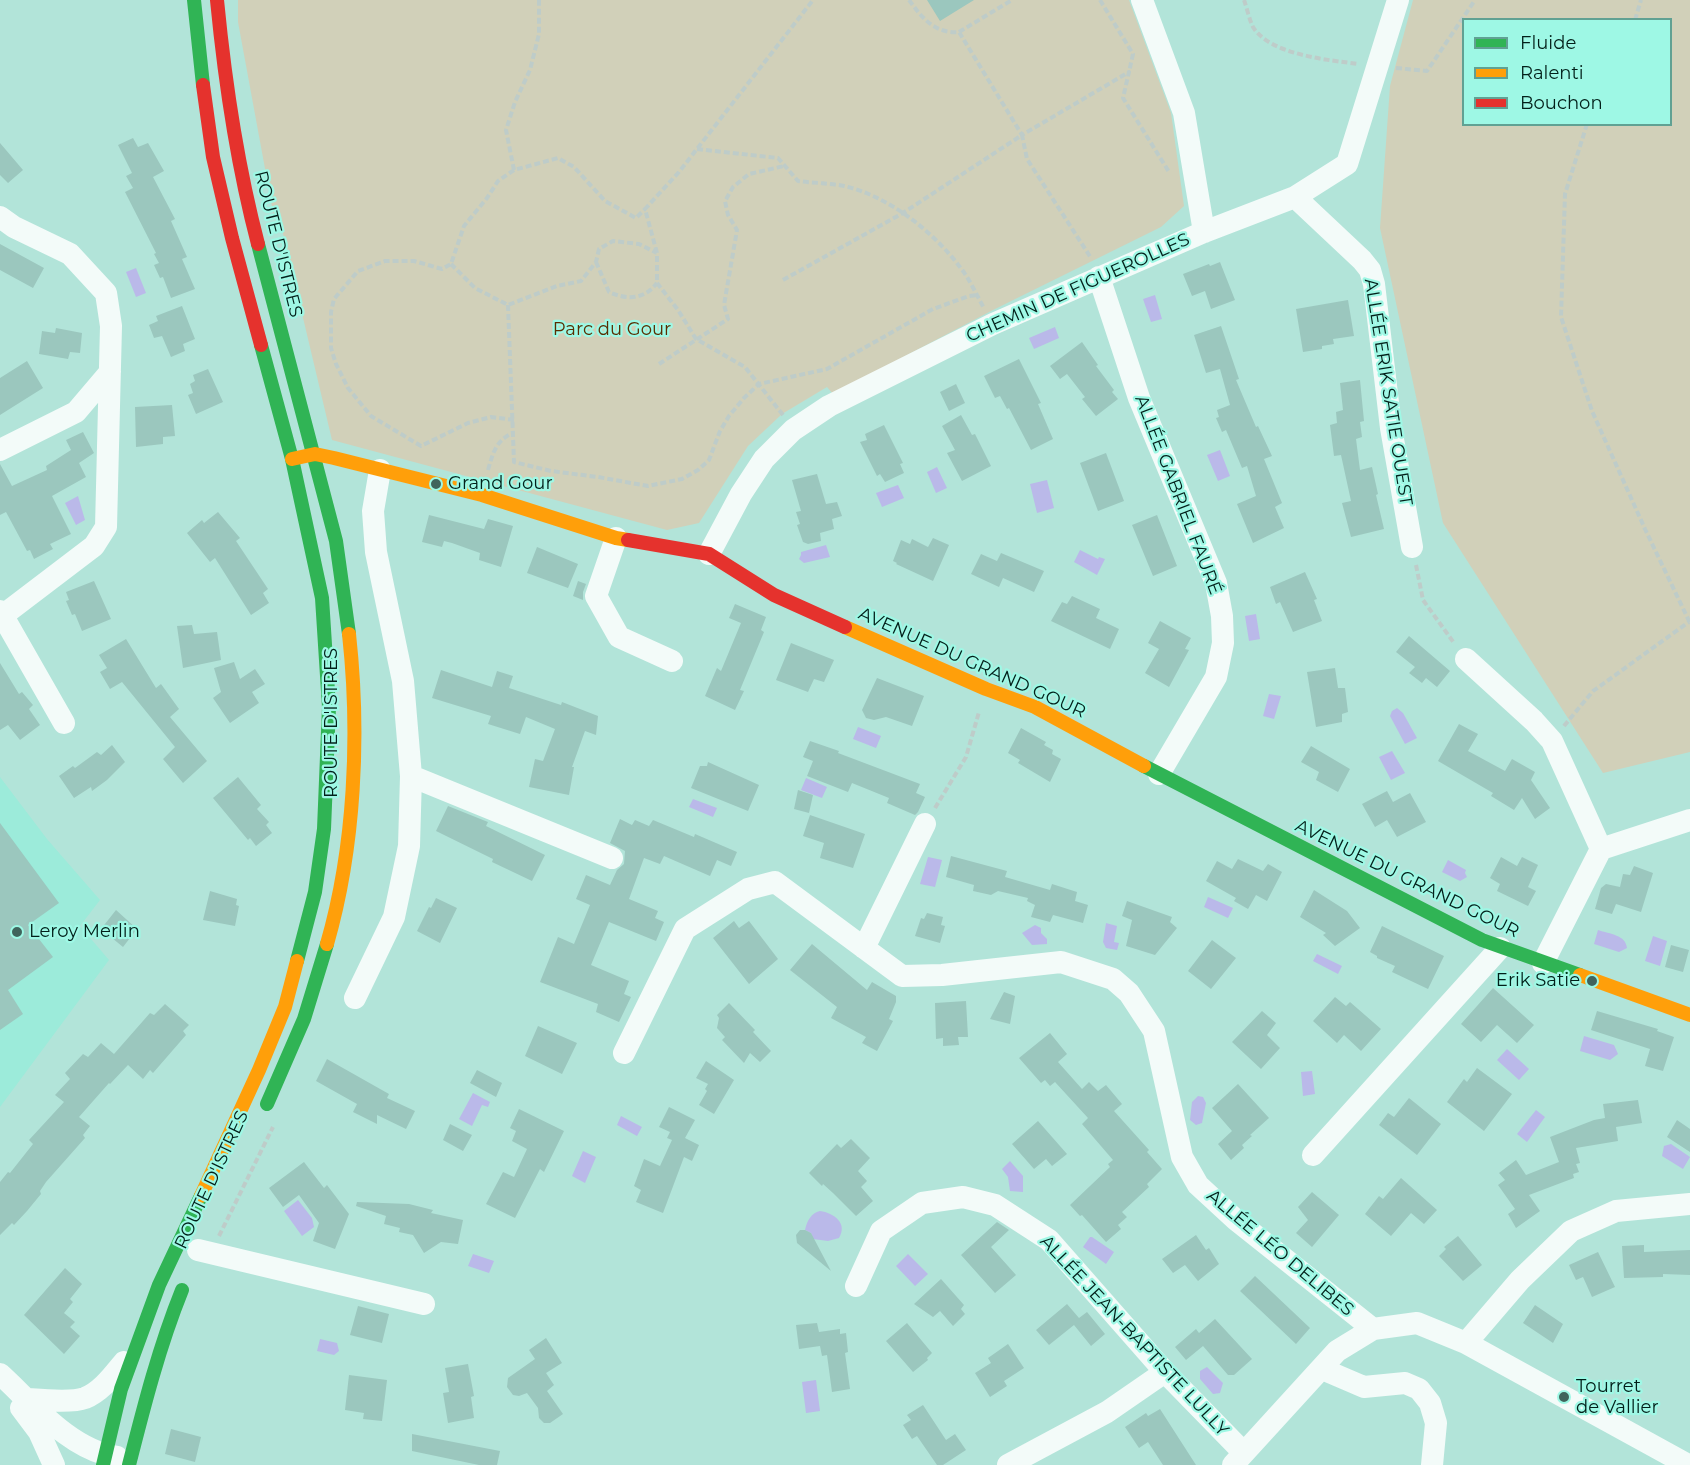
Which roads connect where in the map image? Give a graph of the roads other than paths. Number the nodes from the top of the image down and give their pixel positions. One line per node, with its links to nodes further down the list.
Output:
1 (194, 0): 12 (main road, ROUTE D'ISTRES)
2 (217, 0): 11 (main road, ROUTE D'ISTRES)
3 (1142, 0): 7 (street)
4 (1398, 0): 5 (street, CHEMIN DE FIGUEROLLES)
5 (1295, 197): 7 (street, CHEMIN DE FIGUEROLLES); 15 (street, ALLÉE ERIK SATIE OUEST)
6 (0, 217): 9 (street)
7 (1204, 232): 8 (street, CHEMIN DE FIGUEROLLES)
8 (1102, 276): 16 (street, CHEMIN DE FIGUEROLLES); 21 (street, ALLÉE GABRIEL FAURÉ)
9 (110, 372): 10 (street); 17 (street)
10 (0, 450)
11 (315, 454): 12 (main road); 13 (main road, AVENUE DU GRAND GOUR); 33 (main road, ROUTE D'ISTRES)
12 (292, 459): 42 (main road, ROUTE D'ISTRES)
13 (380, 470): 14 (main road, AVENUE DU GRAND GOUR); 22 (street)
14 (616, 538): 16 (main road, AVENUE DU GRAND GOUR); 19 (street)
15 (1412, 547)
16 (709, 554): 21 (main road, AVENUE DU GRAND GOUR)
17 (1, 614): 20 (street)
18 (1466, 659): 25 (street)
19 (672, 661)
20 (64, 723)
21 (1160, 774): 28 (main road, AVENUE DU GRAND GOUR)
22 (411, 776): 26 (street); 30 (street)
23 (1690, 820): 25 (street)
24 (925, 824): 27 (street)
25 (1601, 849): 29 (street)
26 (612, 858)
27 (864, 948): 32 (street, ALLÉE LÉO DELIBES); 40 (street, ALLÉE LÉO DELIBES)
28 (1500, 948): 29 (main road, AVENUE DU GRAND GOUR); 34 (street)
29 (1543, 963): 31 (main road, AVENUE DU GRAND GOUR)
30 (355, 998)
31 (1690, 1015)
32 (624, 1053)
33 (260, 1120)
34 (1313, 1155)
35 (1690, 1204): 41 (street)
36 (198, 1250): 39 (street)
37 (186, 1280): 50 (main road)
38 (856, 1286): 44 (street, ALLÉE JEAN-BAPTISTE LULLY)
39 (424, 1304)
40 (1373, 1329): 41 (street); 43 (street)
41 (1466, 1343): 54 (street)
42 (136, 1346): 47 (street); 49 (main road, ROUTE D'ISTRES)
43 (1322, 1369): 48 (street); 53 (street)
44 (1165, 1372): 48 (street, ALLÉE JEAN-BAPTISTE LULLY); 52 (street)
45 (0, 1374): 47 (street)
46 (0, 1381): 51 (street)
47 (27, 1398): 49 (street)
48 (1238, 1459)
49 (104, 1460): 50 (street)
50 (130, 1462)
51 (54, 1465)
52 (1008, 1465)
53 (1432, 1465)
54 (1688, 1465)

